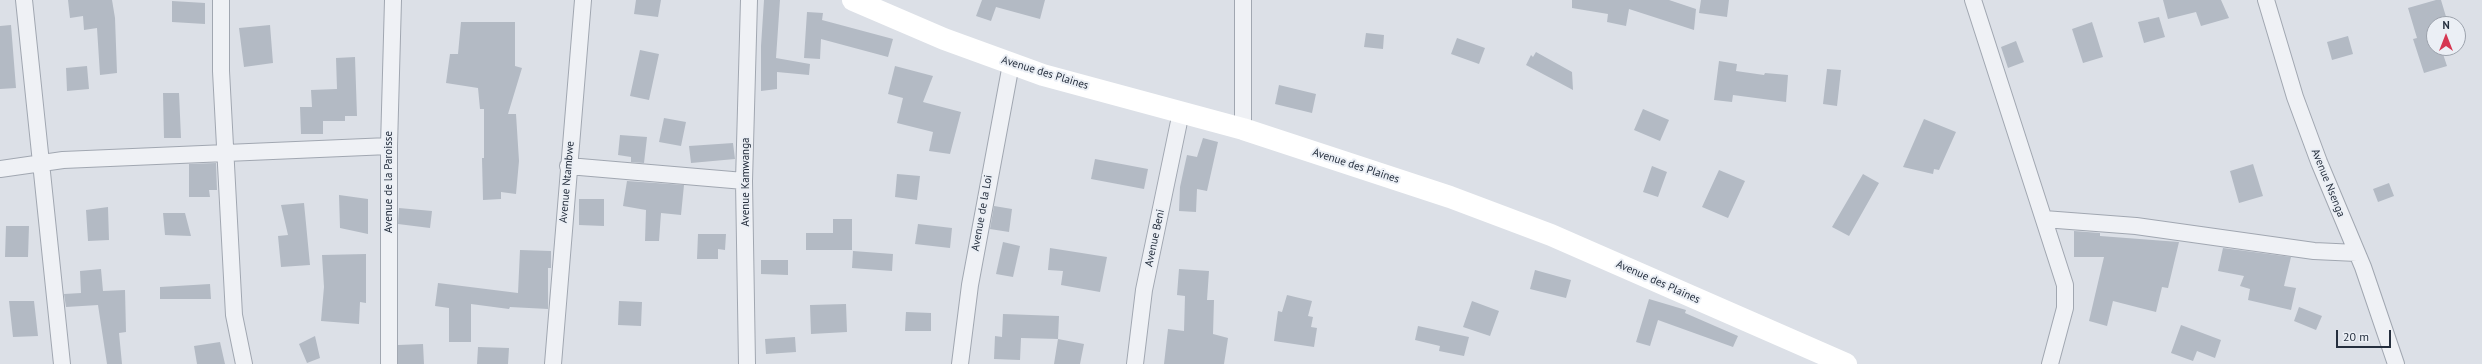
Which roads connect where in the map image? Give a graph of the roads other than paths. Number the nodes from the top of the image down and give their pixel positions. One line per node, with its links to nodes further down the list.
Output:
1 (24, 0): 15 (street)
2 (221, 0): 14 (street)
3 (393, 0): 13 (street, Avenue de la Paroisse)
4 (583, 0): 16 (street, Avenue Ntambwe)
5 (749, 0): 18 (street, Avenue Kamwanga)
6 (853, 0): 10 (street, Avenue des Plaines)
7 (1243, 0): 12 (street)
8 (1973, 0): 19 (street)
9 (2268, 1): 20 (street, Avenue Nsenga)
10 (1011, 64): 11 (street, Avenue des Plaines); 26 (street, Avenue de la Loi)
11 (1181, 112): 12 (street, Avenue des Plaines); 27 (street, Avenue Beni)
12 (1243, 129): 28 (street, Avenue des Plaines)
13 (389, 146): 14 (street); 23 (street, Avenue de la Paroisse)
14 (225, 154): 15 (street); 22 (street)
15 (42, 162): 17 (street); 21 (street)
16 (568, 166): 18 (street); 24 (street, Avenue Ntambwe)
17 (0, 169)
18 (744, 181): 25 (street, Avenue Kamwanga)
19 (2044, 219): 20 (street); 29 (street)
20 (2357, 253): 30 (street, Avenue Nsenga)
21 (62, 364)
22 (244, 364)
23 (389, 364)
24 (553, 364)
25 (748, 364)
26 (960, 364)
27 (1135, 364)
28 (1846, 364)
29 (2050, 364)
30 (2396, 364)

